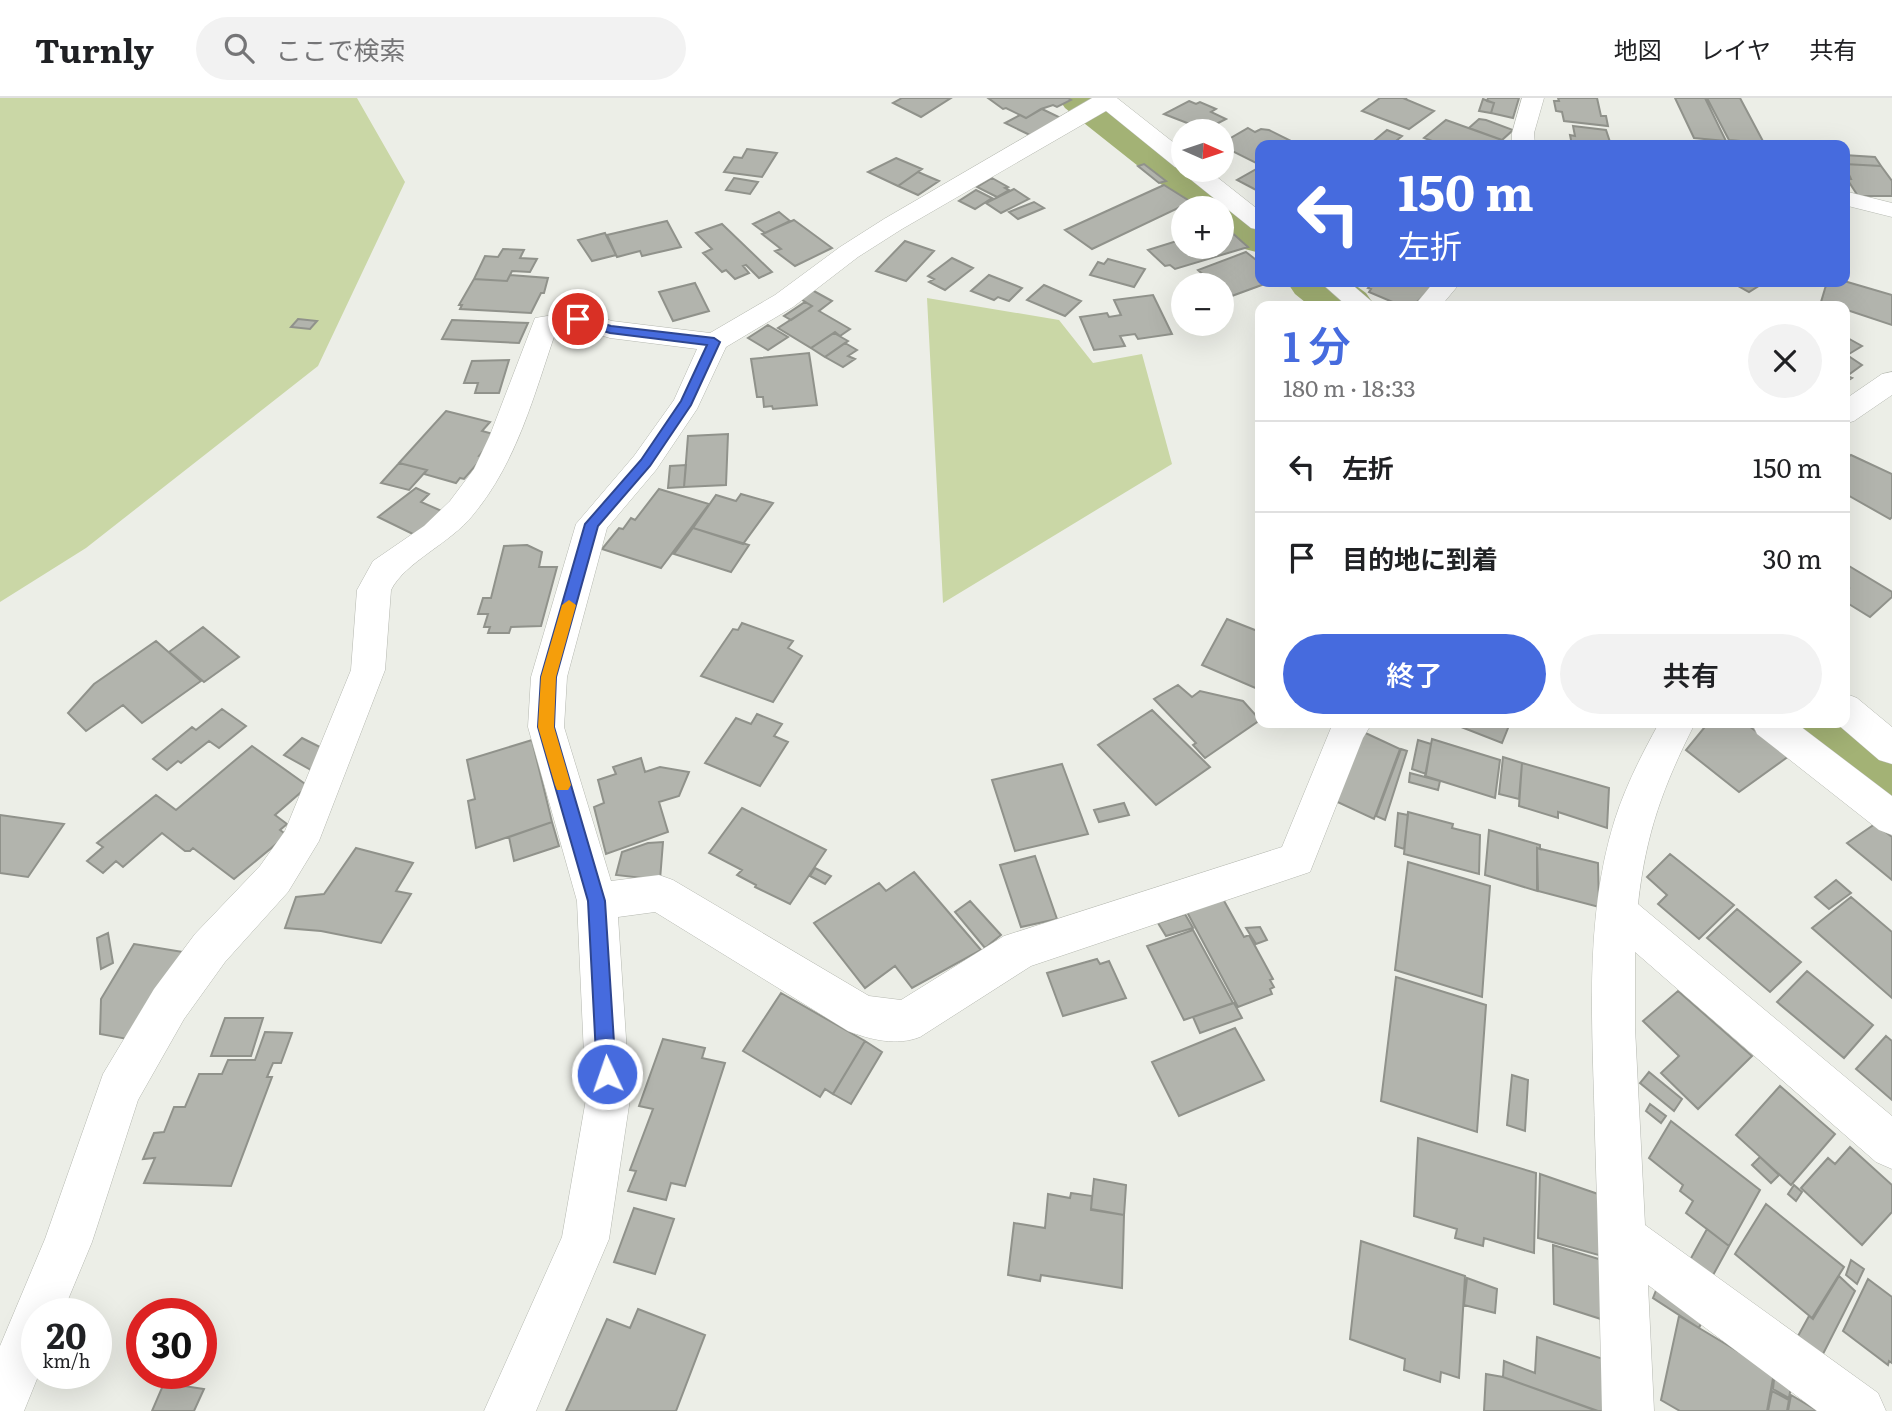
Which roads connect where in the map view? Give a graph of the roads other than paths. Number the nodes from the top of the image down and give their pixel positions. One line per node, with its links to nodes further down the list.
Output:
1 (1533, 98): 3 (street)
2 (1100, 103): 4 (street); 13 (street)
3 (1524, 140)
4 (1171, 153)
5 (1208, 182): 8 (street)
6 (1850, 200): 7 (street)
7 (1892, 210)
8 (1255, 219)
9 (1339, 287): 11 (street)
10 (1444, 287): 12 (street)
11 (1358, 301)
12 (1431, 301)
13 (714, 342): 22 (street); 26 (street)
14 (1892, 381): 15 (street)
15 (1850, 410)
16 (1850, 713): 20 (street)
17 (1349, 728): 22 (street)
18 (1674, 728): 23 (street)
19 (1776, 728): 21 (street)
20 (1892, 749)
21 (1892, 818)
22 (597, 901): 29 (street)
23 (1617, 911): 24 (street); 25 (street)
24 (1892, 1146)
25 (1622, 1237): 30 (street); 31 (street)
26 (45, 1298)
27 (21, 1355): 28 (street)
28 (0, 1406)
29 (510, 1411)
30 (1628, 1411)
31 (1860, 1411)

